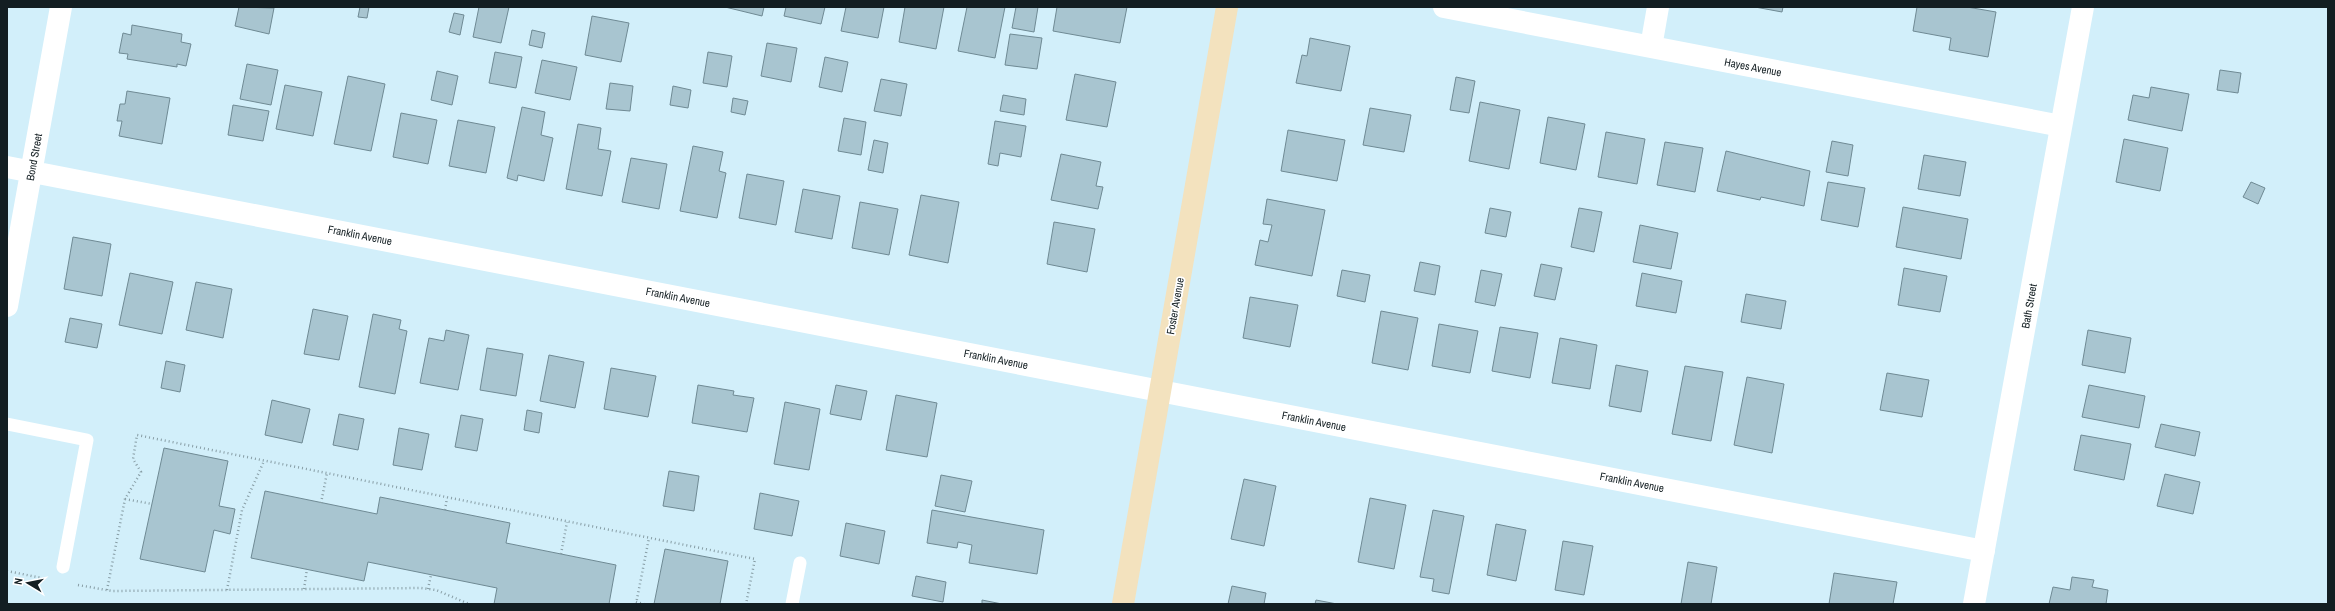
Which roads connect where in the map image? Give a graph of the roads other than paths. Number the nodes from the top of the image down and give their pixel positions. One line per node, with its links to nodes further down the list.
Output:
1 (60, 7): 9 (street, Bond Street)
2 (1227, 7): 11 (street, Foster Avenue)
3 (1444, 7): 6 (street, Hayes Avenue)
4 (1658, 7): 6 (street)
5 (2083, 7): 7 (street, Bath Street)
6 (1650, 47): 7 (street, Hayes Avenue)
7 (2061, 126): 13 (street, Bath Street)
8 (7, 166): 9 (street, Franklin Avenue)
9 (32, 172): 10 (street, Bond Street); 11 (street, Franklin Avenue)
10 (7, 306)
11 (1160, 391): 13 (street, Franklin Avenue); 17 (street, Foster Avenue)
12 (7, 424): 15 (lane)
13 (1984, 551): 18 (street, Bath Street)
14 (800, 564): 16 (lane)
15 (63, 567)
16 (792, 604)
17 (1123, 604)
18 (1974, 604)

